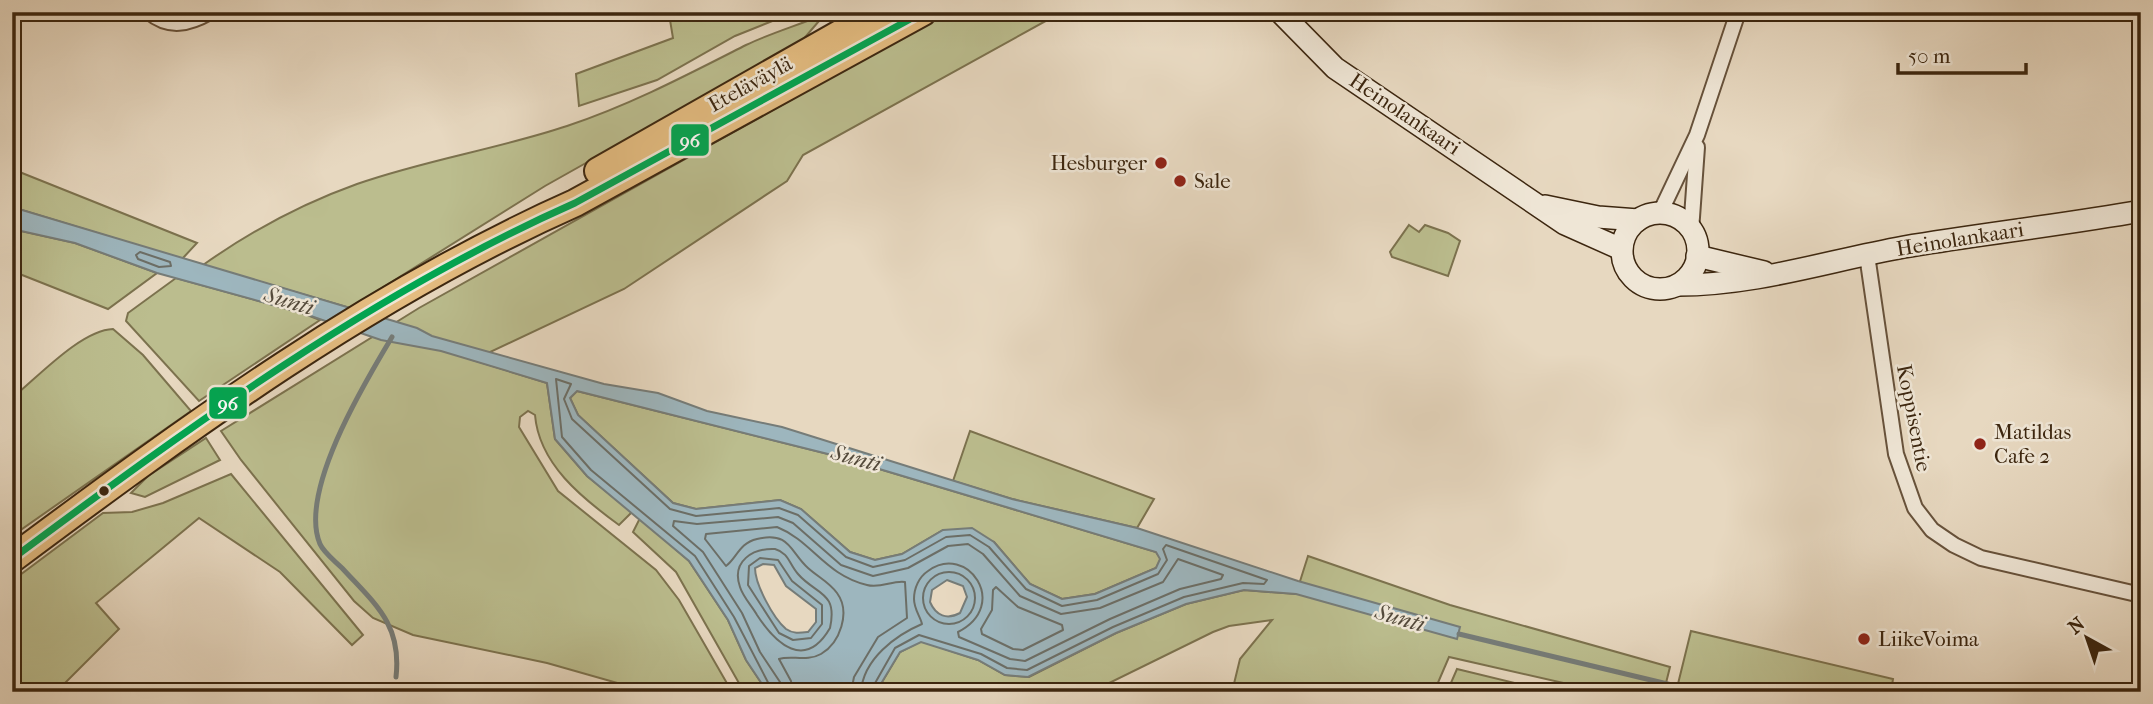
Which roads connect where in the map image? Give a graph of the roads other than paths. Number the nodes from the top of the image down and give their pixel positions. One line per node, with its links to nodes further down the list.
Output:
1 (149, 12): 2 (street)
2 (211, 12)
3 (923, 12): 6 (highway, Eteläväylä)
4 (1280, 12): 8 (street, Heinolankaari)
5 (1738, 12): 7 (street)
6 (876, 19): 18 (highway, Eteläväylä)
7 (1698, 135): 10 (street); 12 (street)
8 (1540, 205): 11 (street, Heinolankaari); 13 (street, Heinolankaari)
9 (2141, 211): 14 (street, Heinolankaari)
10 (1660, 213): 11 (street); 12 (street)
11 (1638, 220): 13 (street)
12 (1691, 231): 15 (street)
13 (1622, 249): 17 (street)
14 (1867, 255): 16 (street, Heinolankaari); 19 (street, Koppisentie)
15 (1698, 256): 16 (street, Heinolankaari); 17 (street)
16 (1780, 275): 17 (street, Heinolankaari)
17 (1678, 285)
18 (12, 559)
19 (2141, 595)

